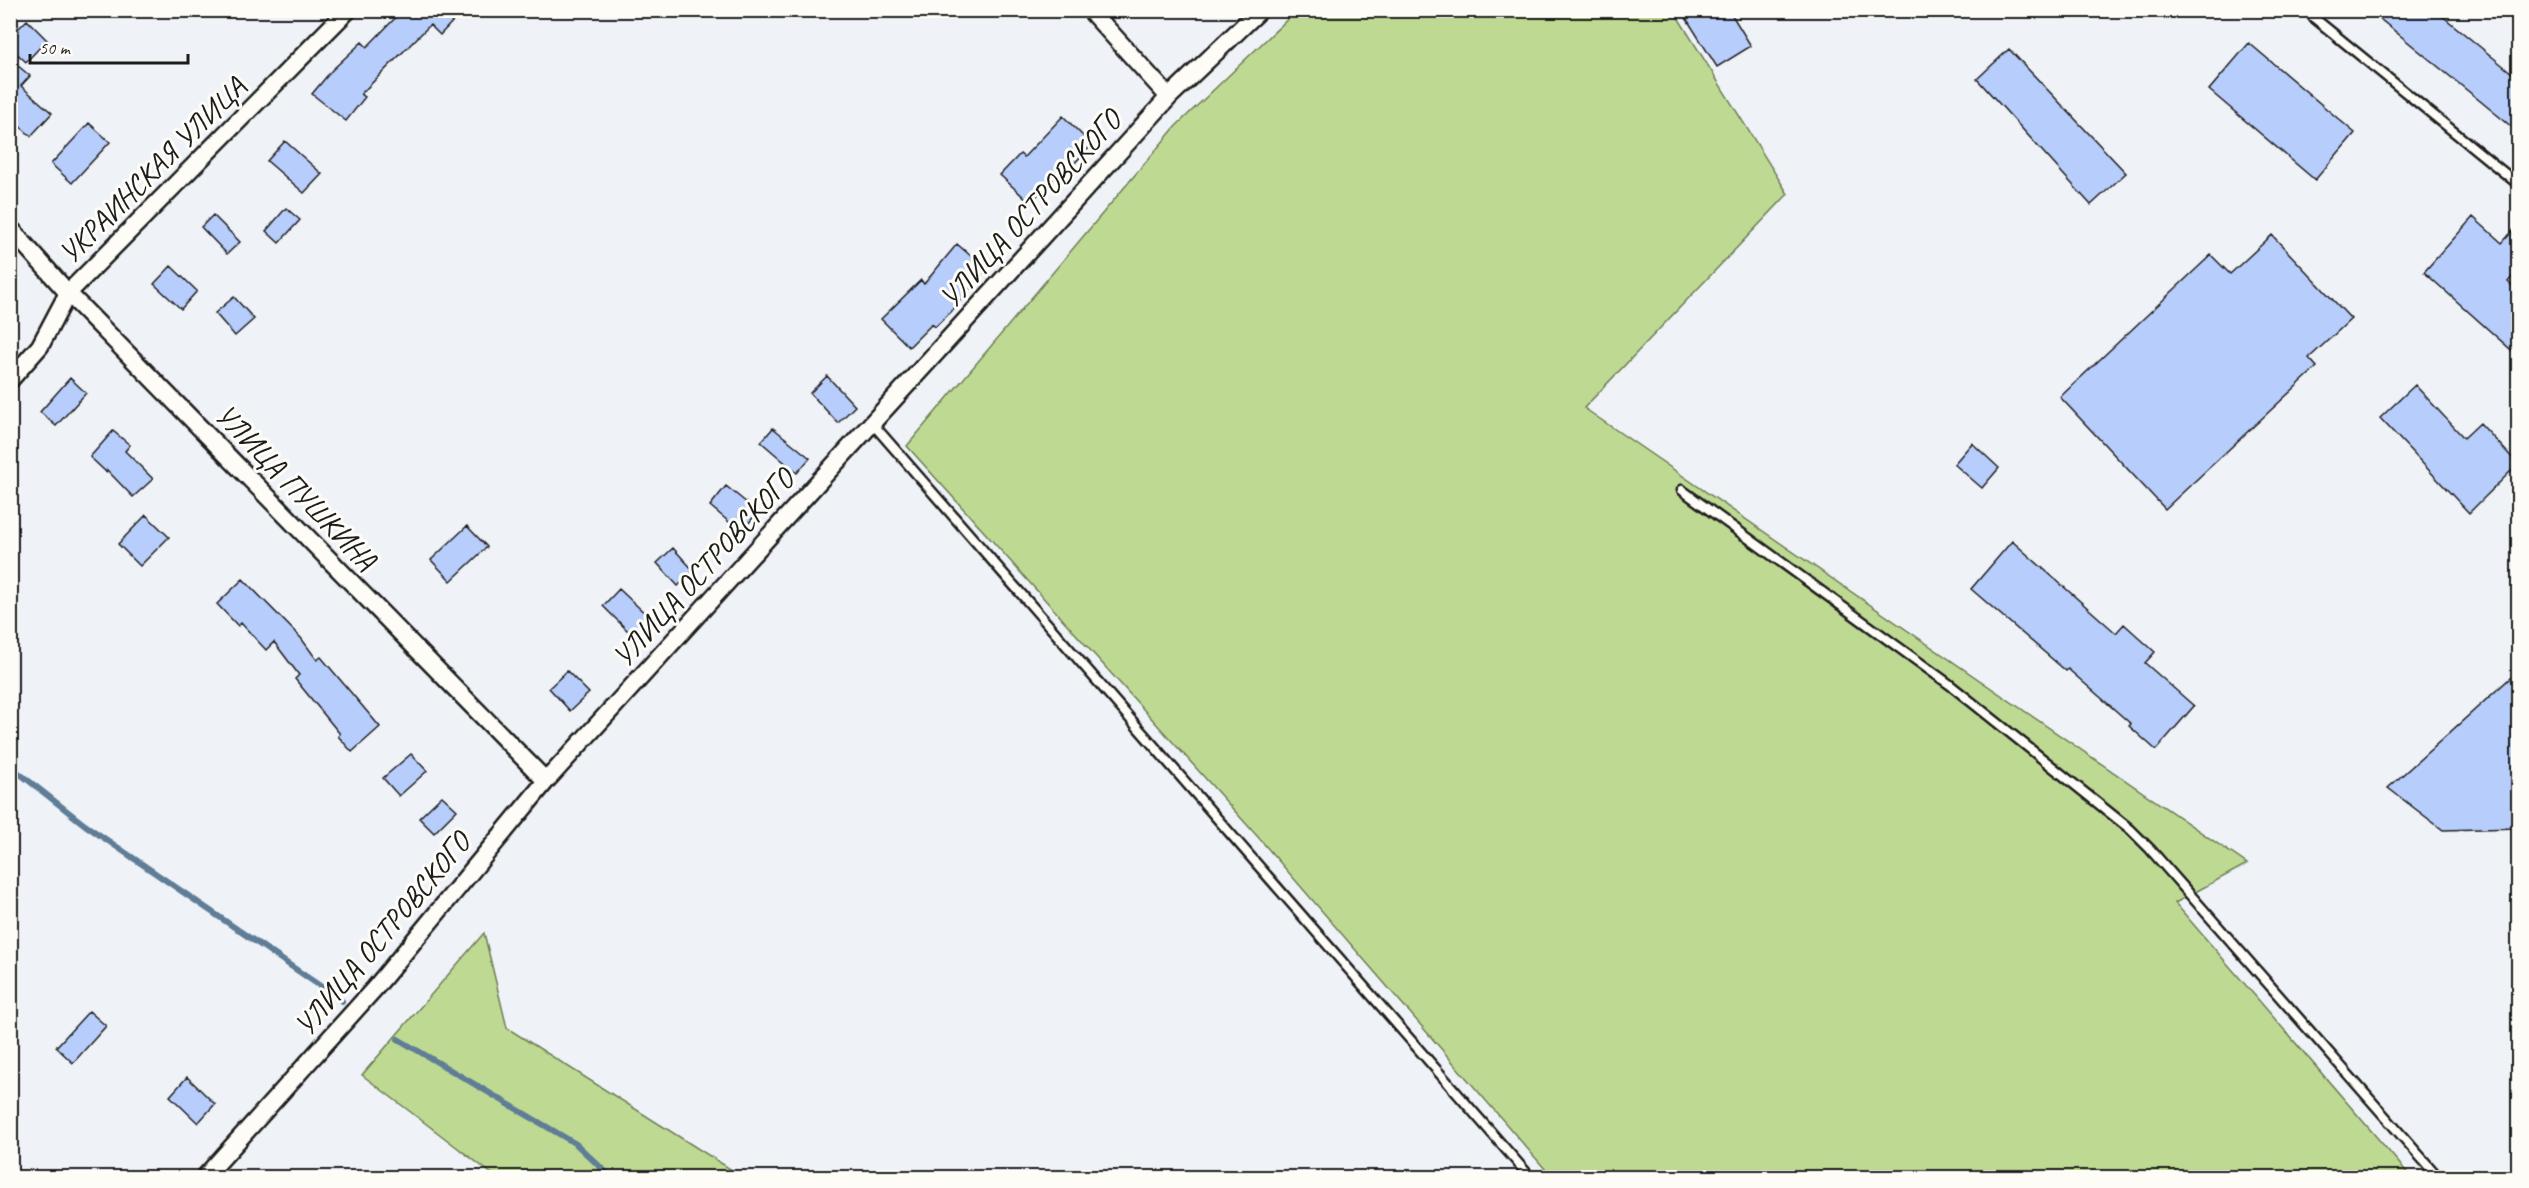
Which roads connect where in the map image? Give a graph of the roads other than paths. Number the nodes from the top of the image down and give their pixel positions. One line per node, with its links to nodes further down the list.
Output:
1 (348, 10): 8 (street, УКРАИНСКАЯ УЛИЦА)
2 (1090, 10): 5 (street)
3 (1260, 10): 5 (street, УЛИЦА ОСТРОВСКОГО)
4 (2313, 17): 6 (lane)
5 (1169, 97): 10 (street, УЛИЦА ОСТРОВСКОГО)
6 (2518, 184)
7 (10, 228): 8 (street, УЛИЦА ПУШКИНА)
8 (68, 293): 9 (street, УКРАИНСКАЯ УЛИЦА); 12 (street, УЛИЦА ПУШКИНА)
9 (10, 380)
10 (872, 423): 12 (street, УЛИЦА ОСТРОВСКОГО); 14 (lane)
11 (1682, 490): 15 (lane)
12 (546, 781): 13 (street, УЛИЦА ОСТРОВСКОГО)
13 (204, 1178)
14 (1531, 1178)
15 (2439, 1178)

